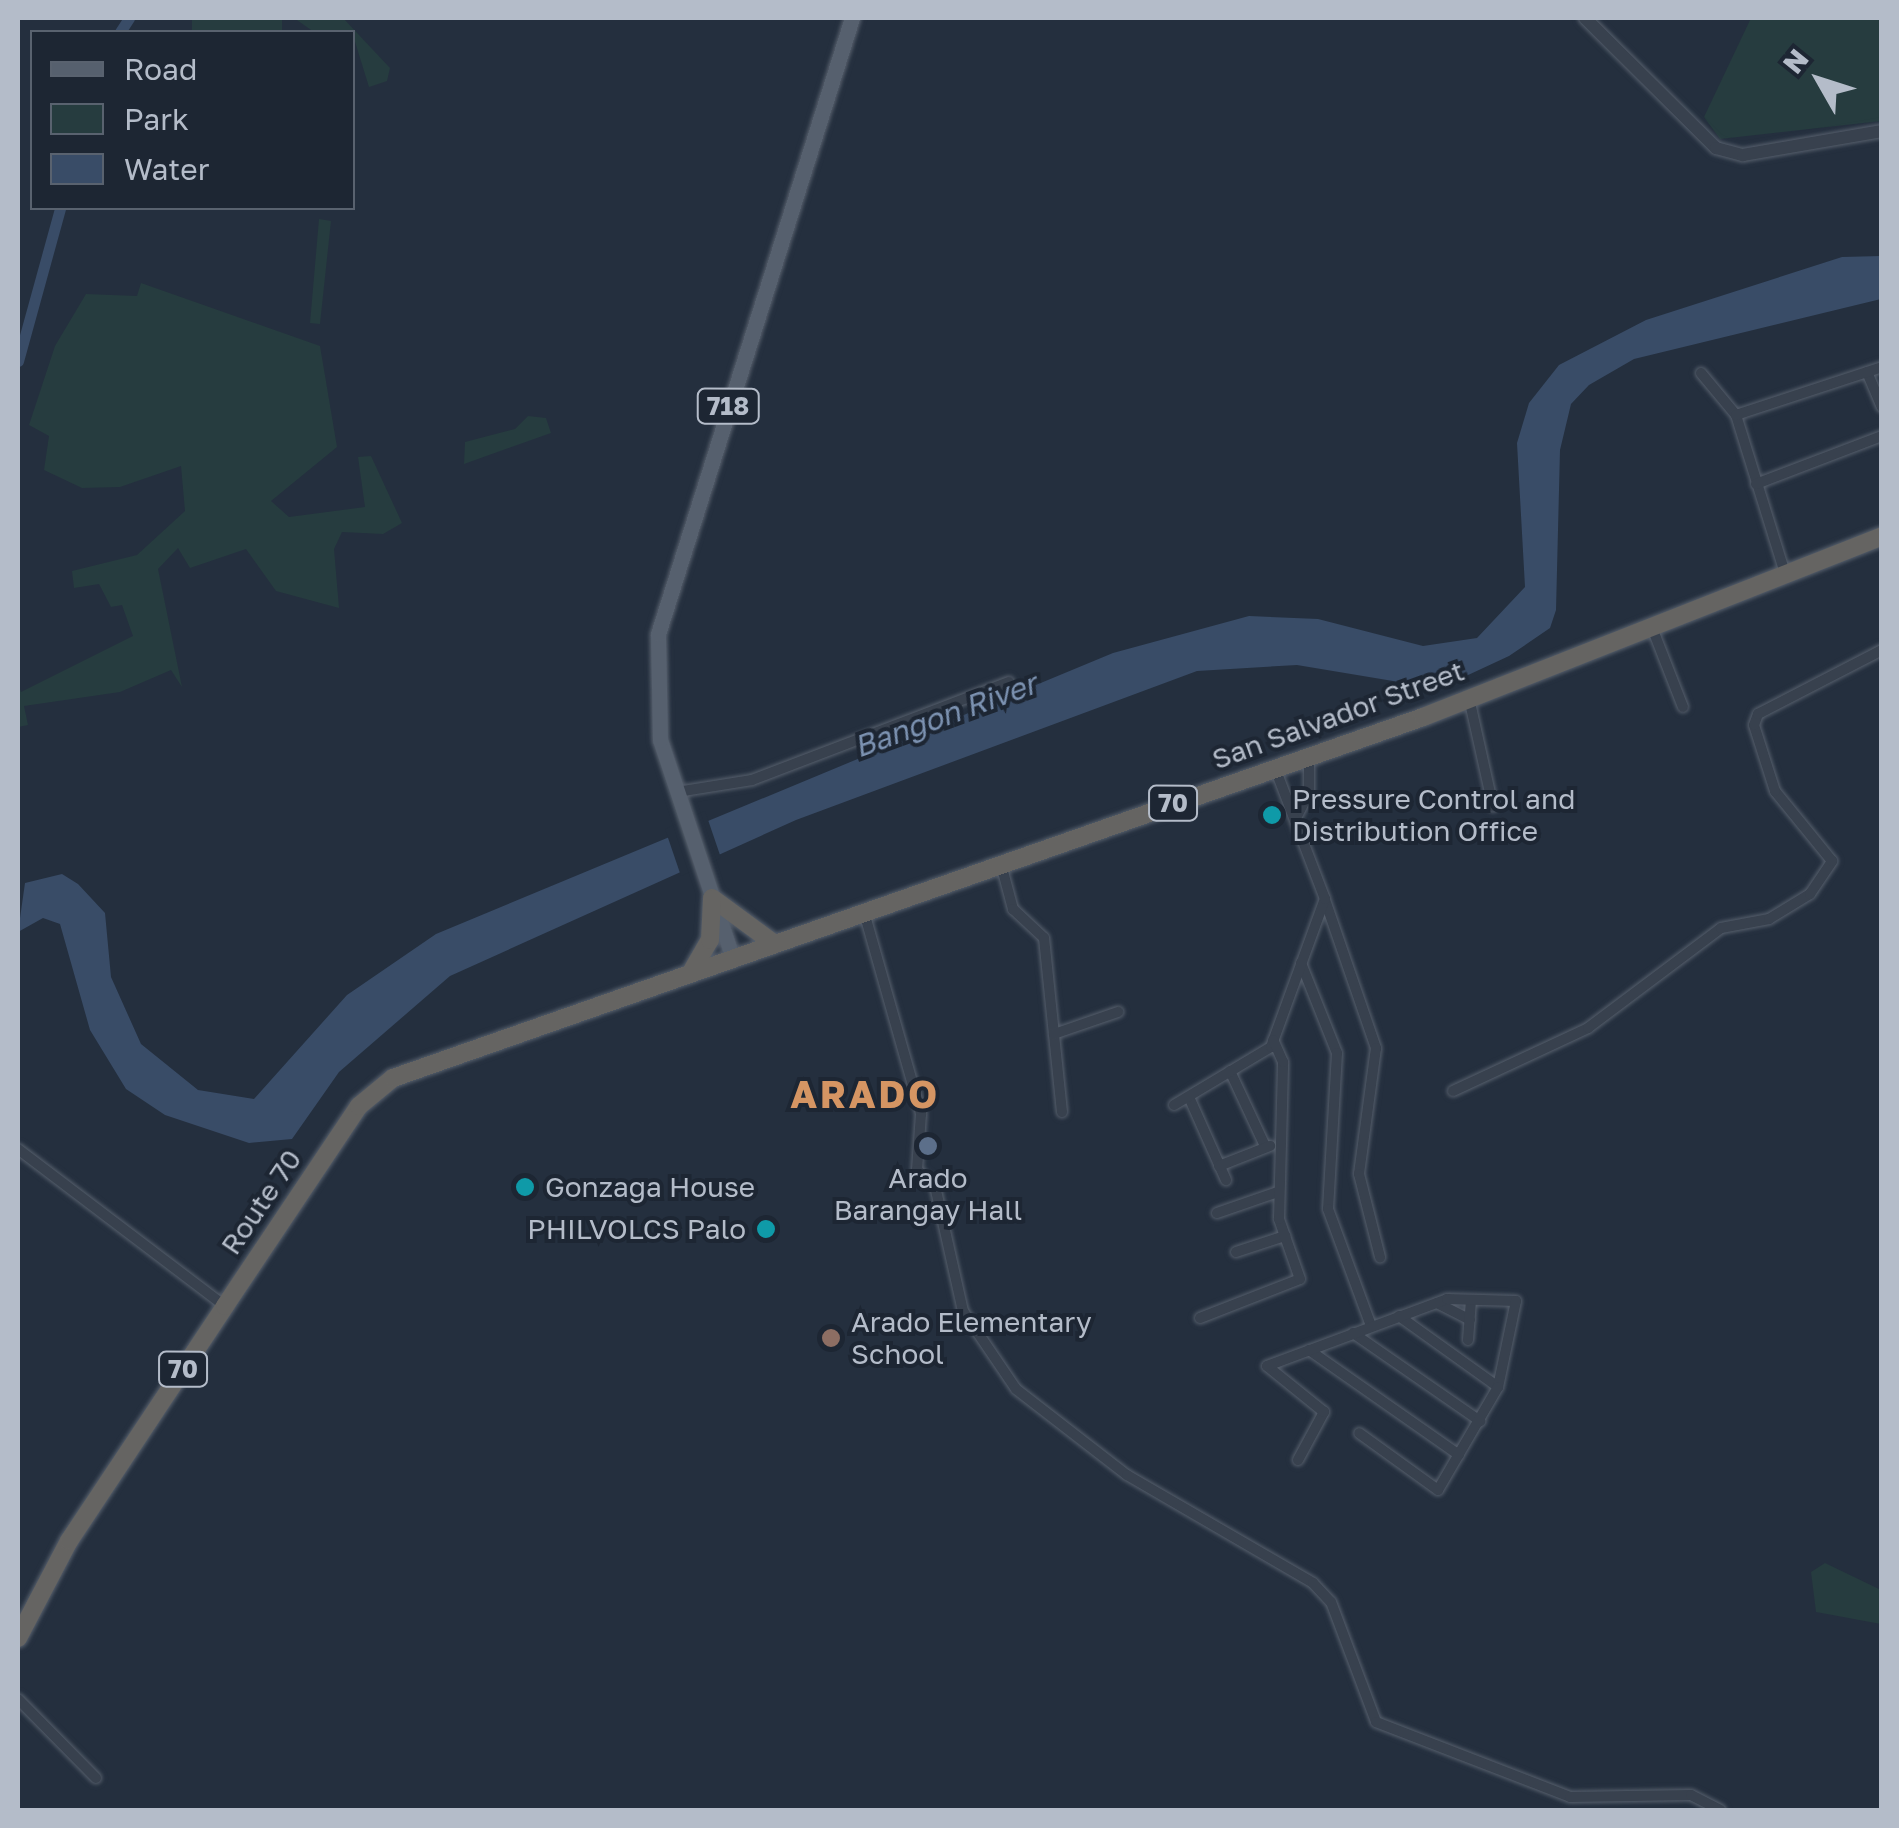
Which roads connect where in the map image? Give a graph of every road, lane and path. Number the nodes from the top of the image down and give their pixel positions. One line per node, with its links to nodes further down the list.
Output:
1 (852, 18): 20 (main road, 718)
2 (1585, 18): 3 (street)
3 (1882, 131)
4 (1882, 367): 5 (street)
5 (1868, 372): 7 (street); 8 (street)
6 (1700, 373): 8 (street)
7 (1882, 408)
8 (1736, 415): 10 (street)
9 (1882, 436): 10 (street)
10 (1756, 484): 12 (street)
11 (1882, 536): 12 (highway, San Salvador Street / 70)
12 (1784, 570): 13 (highway, San Salvador Street / 70)
13 (1650, 624): 16 (highway, San Salvador Street / 70); 17 (street)
14 (1882, 650): 35 (street)
15 (1009, 682): 20 (street)
16 (1468, 698): 18 (highway, San Salvador Street / 70); 21 (street)
17 (1683, 707)
18 (1309, 756): 19 (highway, San Salvador Street / 70); 22 (street)
19 (1274, 768): 22 (street); 23 (highway, San Salvador Street / 70)
20 (678, 796): 24 (main road, 718)
21 (1493, 806)
22 (1295, 820): 25 (street)
23 (1000, 863): 26 (highway, San Salvador Street / 70); 32 (street)
24 (709, 890): 27 (highway); 28 (main road, 718); 30 (highway)
25 (1325, 899): 29 (street); 48 (street)
26 (864, 911): 27 (highway, San Salvador Street / 70); 67 (street)
27 (772, 942): 28 (highway, San Salvador Street / 70)
28 (732, 956): 30 (highway, San Salvador Street / 70)
29 (1300, 962): 33 (street); 55 (street)
30 (694, 969): 51 (highway, Route 70 / 70)
31 (1118, 1012): 32 (street)
32 (1054, 1034): 38 (street)
33 (1273, 1040): 34 (street); 39 (street)
34 (1230, 1071): 36 (street); 40 (street)
35 (1454, 1091)
36 (1189, 1096): 37 (street); 42 (street)
37 (1174, 1105)
38 (1062, 1112)
39 (1281, 1145): 40 (street); 44 (street)
40 (1266, 1146): 42 (street)
41 (18, 1149): 51 (street)
42 (1220, 1166): 43 (street)
43 (1226, 1180)
44 (1278, 1192): 45 (street); 46 (street)
45 (1218, 1213)
46 (1285, 1236): 47 (street); 53 (street)
47 (1236, 1252)
48 (1380, 1257)
49 (1472, 1300): 50 (street); 54 (street); 59 (street)
50 (1437, 1303): 52 (street); 54 (street)
51 (225, 1306): 64 (highway, Route 70 / 70)
52 (1399, 1316): 55 (street); 59 (street)
53 (1200, 1318)
54 (1470, 1320): 57 (street)
55 (1371, 1326): 56 (street)
56 (1353, 1333): 58 (street); 60 (street)
57 (1468, 1340)
58 (1309, 1350): 62 (street); 63 (street)
59 (1498, 1387): 60 (street)
60 (1480, 1421): 62 (street)
61 (1360, 1434): 62 (street)
62 (1459, 1455)
63 (1298, 1460)
64 (18, 1638)
65 (18, 1699): 66 (street)
66 (96, 1778)
67 (1720, 1810)

